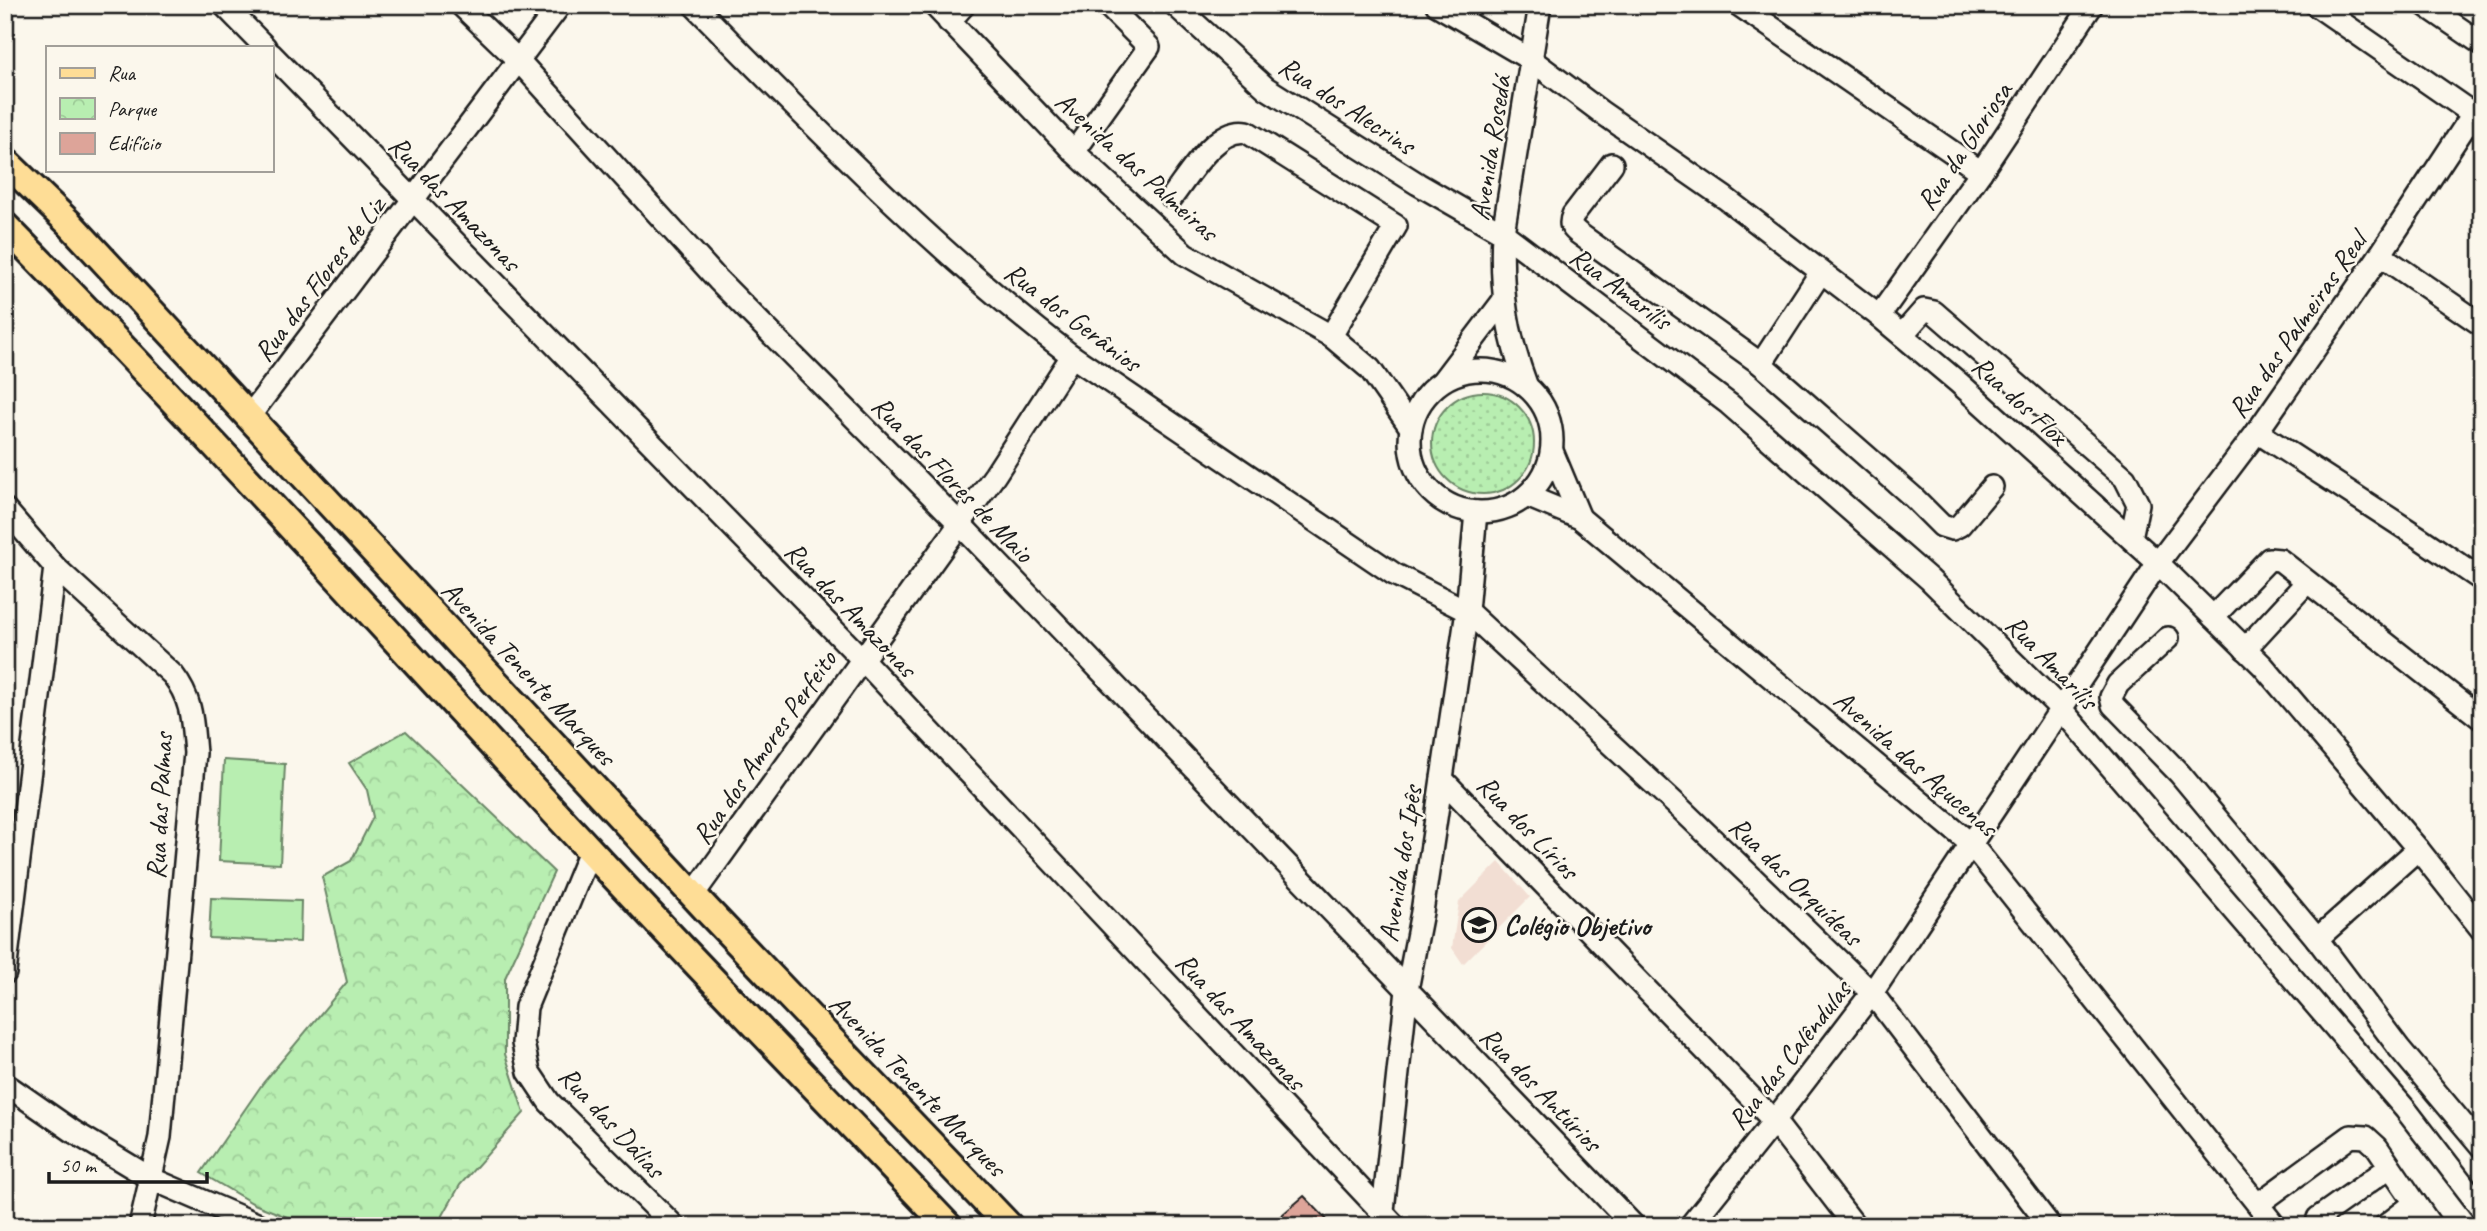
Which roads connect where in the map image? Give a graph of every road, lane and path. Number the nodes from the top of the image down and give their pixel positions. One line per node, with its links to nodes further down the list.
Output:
1 (224, 5): 17 (street)
2 (461, 5): 19 (street, Rua das Flores de Maio)
3 (560, 5): 19 (street, Rua das Flores de Liz)
4 (694, 5): 37 (street, Rua dos Gerânios)
5 (933, 5): 15 (street, Avenida das Palmeiras)
6 (964, 5): 15 (street)
7 (1107, 5): 22 (street)
8 (1175, 5): 29 (street, Rua dos Alecrins)
9 (1437, 5): 20 (street, Rua dos Flox)
10 (1541, 5): 20 (street, Avenida Rosedá)
11 (1739, 5): 25 (street)
12 (2092, 5): 25 (street, Rua da Gloriosa)
13 (2316, 5): 21 (street)
14 (2425, 5): 16 (street)
15 (948, 22): 22 (street, Avenida das Palmeiras)
16 (2482, 44)
17 (264, 46)
18 (273, 56): 27 (street, Rua das Amazonas)
19 (518, 60): 27 (street, Rua das Flores de Liz); 50 (street, Rua das Flores de Maio)
20 (1533, 61): 29 (street, Avenida Rosedá); 31 (street, Rua dos Flox)
21 (2477, 117): 30 (street, Rua das Palmeiras Real)
22 (1074, 152): 36 (street, Avenida das Palmeiras)
23 (5, 161): 41 (main road, Avenida Tenente Marques)
24 (1612, 164): 38 (street)
25 (1981, 172): 33 (street, Rua da Gloriosa)
26 (1172, 197): 36 (street)
27 (414, 201): 41 (street, Rua das Flores de Liz); 60 (street, Rua das Amazonas)
28 (5, 226): 66 (main road)
29 (1503, 233): 32 (street, Avenida Rosedá); 61 (street, Rua Amarílis)
30 (2380, 255): 34 (street); 43 (street, Rua das Palmeiras Real)
31 (1821, 272): 33 (street, Rua dos Flox); 38 (street)
32 (1503, 301): 39 (street); 40 (street, Avenida Rosedá)
33 (1879, 316): 35 (street, Rua dos Flox)
34 (2482, 325)
35 (1902, 335): 51 (street, Rua dos Flox); 51 (street)
36 (1331, 336): 42 (street, Avenida das Palmeiras)
37 (1072, 356): 50 (street, Rua dos Amores Perfeito); 56 (street, Rua dos Gerânios)
38 (1761, 364): 45 (street)
39 (1442, 382): 40 (street); 42 (street)
40 (1527, 387): 44 (street)
41 (248, 418): 67 (main road, Avenida Tenente Marques)
42 (1411, 428): 48 (street)
43 (2257, 432): 52 (street, Rua das Palmeiras Real); 54 (street)
44 (1552, 451): 46 (street); 49 (street, Avenida das Açucenas)
45 (1992, 486)
46 (1527, 496): 48 (street); 49 (street, Avenida das Açucenas)
47 (5, 509): 53 (street, Rua das Palmas)
48 (1476, 512): 56 (street, Avenida dos Ipês)
49 (1580, 518): 64 (street, Avenida das Açucenas)
50 (959, 523): 60 (street, Rua dos Amores Perfeito); 71 (street, Rua das Flores de Maio)
51 (2131, 538): 52 (street, Rua dos Flox)
52 (2158, 563): 57 (street, Rua dos Flox); 61 (street, Rua das Calêndulas)
53 (55, 567): 70 (street); 77 (street, Rua das Palmas)
54 (2482, 580)
55 (2307, 582): 57 (street); 59 (street); 62 (street)
56 (1467, 611): 63 (street, Avenida dos Ipês); 72 (street, Rua das Orquídeas)
57 (2213, 617): 59 (street, Rua dos Flox)
58 (2168, 638): 69 (street)
59 (2245, 649): 65 (street, Rua dos Flox)
60 (861, 658): 67 (street, Rua dos Amores Perfeito); 82 (street, Rua das Amazonas)
61 (2062, 710): 64 (street, Rua das Calêndulas); 80 (street, Rua Amarílis)
62 (2482, 719)
63 (1442, 779): 71 (street, Avenida dos Ipês); 74 (street, Rua dos Lírios)
64 (1971, 844): 72 (street, Rua das Calêndulas); 79 (street, Avenida das Açucenas)
65 (2418, 849): 68 (street, Rua dos Flox); 69 (street)
66 (590, 850): 85 (street, Rua das Dálias); 86 (main road)
67 (693, 895): 87 (main road, Avenida Tenente Marques)
68 (2482, 930)
69 (2318, 939): 75 (street)
70 (5, 973)
71 (1407, 990): 82 (street, Avenida dos Ipês); 88 (street, Rua dos Antúrios)
72 (1872, 993): 74 (street, Rua das Calêndulas); 91 (street, Rua das Orquídeas)
73 (5, 1084): 77 (street)
74 (1774, 1121): 89 (street, Rua das Calêndulas); 90 (street, Rua dos Lírios)
75 (2482, 1147)
76 (2389, 1167): 78 (street); 79 (street); 81 (street)
77 (152, 1179): 83 (street, Rua das Palmas); 84 (street)
78 (2415, 1203): 93 (street); 94 (street)
79 (2258, 1204): 92 (street, Avenida das Açucenas)
80 (2482, 1209)
81 (2318, 1219)
82 (1386, 1221)
83 (140, 1226)
84 (261, 1226)
85 (674, 1226)
86 (948, 1226)
87 (1009, 1226)
88 (1634, 1226)
89 (1690, 1226)
90 (1855, 1226)
91 (2050, 1226)
92 (2275, 1226)
93 (2385, 1226)
94 (2431, 1226)

